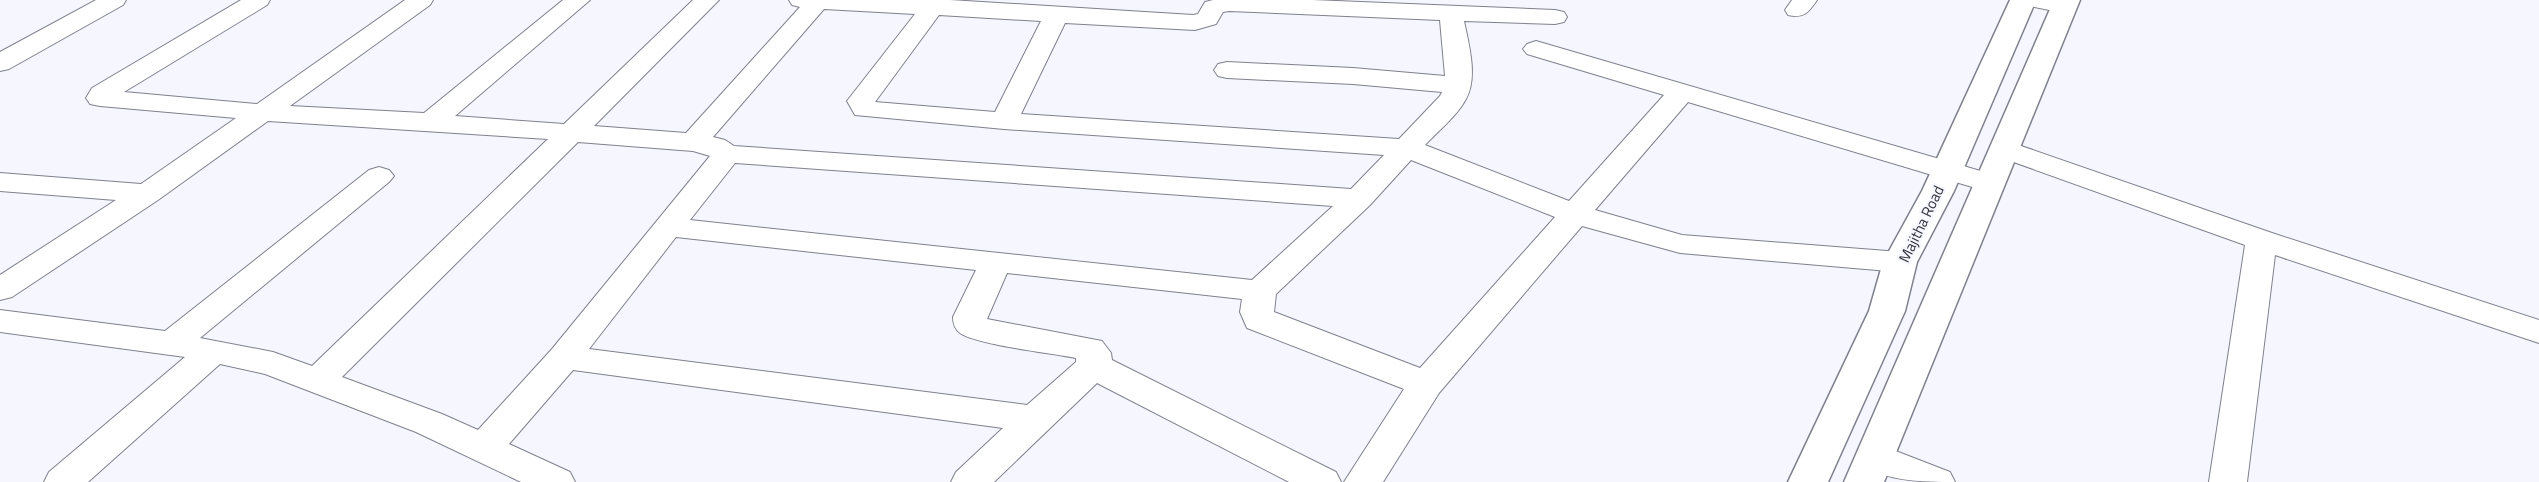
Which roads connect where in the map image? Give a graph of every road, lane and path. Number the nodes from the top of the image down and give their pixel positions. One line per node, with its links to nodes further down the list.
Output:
1 (114, 0): 14 (street)
2 (258, 0): 18 (street)
3 (421, 0): 18 (street)
4 (578, 0): 20 (street)
5 (707, 0): 21 (street)
6 (2023, 0): 26 (main road, Majitha Road)
7 (810, 1): 9 (street); 22 (street)
8 (2055, 2): 24 (main road)
9 (935, 3): 11 (street); 19 (street)
10 (1451, 14): 11 (street); 12 (street); 16 (street)
11 (1057, 15): 19 (street)
12 (1555, 16)
13 (1536, 49): 17 (street)
14 (0, 63)
15 (1227, 70): 16 (street)
16 (1458, 86): 23 (street)
17 (1682, 92): 26 (street); 32 (street)
18 (259, 112): 20 (street); 30 (street)
19 (1004, 121): 23 (street)
20 (430, 122): 21 (street)
21 (573, 134): 22 (street); 45 (street)
22 (693, 142): 25 (street)
23 (1407, 148): 31 (street); 32 (street)
24 (2004, 149): 29 (main road); 34 (street)
25 (727, 154): 31 (street); 33 (street)
26 (1946, 170): 29 (street); 36 (main road, Majitha Road)
27 (379, 176): 41 (street)
28 (0, 182): 30 (street)
29 (1990, 183): 49 (main road)
30 (147, 194): 37 (street)
31 (1359, 199): 38 (street)
32 (1574, 214): 36 (street); 46 (street)
33 (668, 227): 35 (street); 43 (street)
34 (2261, 240): 40 (street); 57 (street)
35 (996, 262): 38 (street); 44 (street)
36 (1900, 262): 55 (main road, Majitha Road)
37 (0, 290)
38 (1260, 291): 46 (street)
39 (0, 321): 41 (street)
40 (2539, 332)
41 (172, 343): 42 (street)
42 (210, 353): 45 (street); 50 (street)
43 (564, 357): 47 (street); 48 (street)
44 (1094, 366): 47 (street); 53 (street)
45 (317, 381): 48 (street)
46 (1426, 384): 54 (street)
47 (1035, 419): 52 (street)
48 (484, 448): 51 (street)
49 (1869, 469): 56 (street)
50 (63, 482)
51 (556, 482)
52 (970, 482)
53 (1322, 482)
54 (1363, 482)
55 (1808, 482)
56 (1936, 482)
57 (2228, 482)

